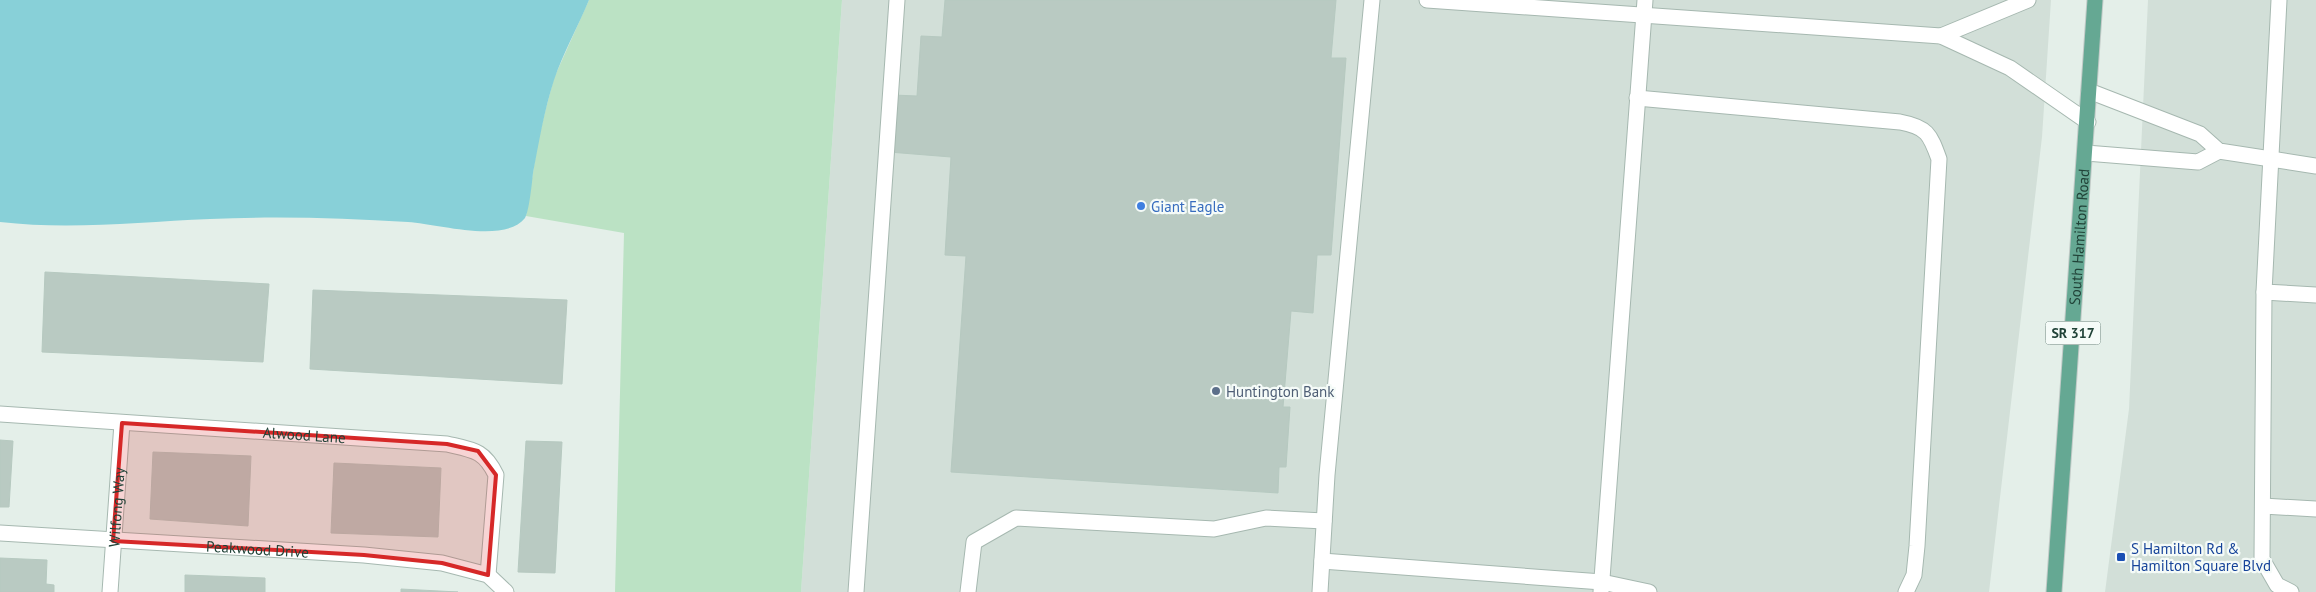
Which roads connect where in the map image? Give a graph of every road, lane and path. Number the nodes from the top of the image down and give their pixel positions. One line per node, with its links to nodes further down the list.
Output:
1 (897, 0): 30 (street)
2 (1372, 0): 22 (street)
3 (1427, 0): 7 (street)
4 (2028, 0): 8 (street)
5 (2095, 0): 9 (main road, South Hamilton Road / SR 317)
6 (2279, 0): 14 (street)
7 (1644, 7): 8 (street); 10 (street)
8 (1941, 36): 11 (street)
9 (2089, 91): 11 (main road, South Hamilton Road / SR 317); 12 (street)
10 (1637, 98): 27 (street); 34 (street)
11 (2088, 122): 13 (main road, South Hamilton Road / SR 317)
12 (2219, 151): 13 (street); 14 (street)
13 (2086, 153): 35 (main road, South Hamilton Road / SR 317)
14 (2270, 159): 15 (street); 16 (street)
15 (2316, 166)
16 (2264, 292): 17 (street); 20 (street)
17 (2316, 296)
18 (0, 414): 19 (street, Alwood Lane)
19 (122, 423): 24 (street, Wilfong Way); 26 (street, Alwood Lane)
20 (2263, 506): 21 (street); 36 (street)
21 (2316, 509)
22 (1324, 521): 25 (street); 31 (street)
23 (0, 533): 24 (street, Peakwood Drive)
24 (113, 541): 26 (street, Peakwood Drive); 28 (street, Wilfong Way)
25 (1322, 562): 27 (street); 32 (street)
26 (488, 575): 29 (street, Peakwood Drive)
27 (1601, 587): 33 (street)
28 (110, 592)
29 (506, 592)
30 (856, 592)
31 (968, 592)
32 (1320, 592)
33 (1649, 592)
34 (1906, 592)
35 (2054, 592)
36 (2291, 592)

